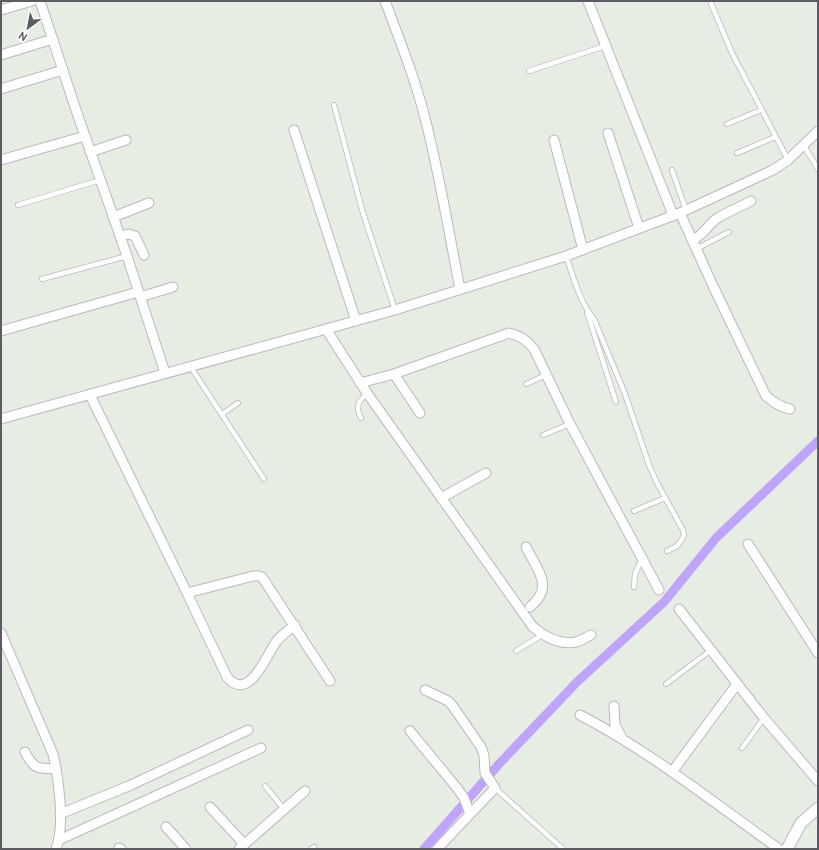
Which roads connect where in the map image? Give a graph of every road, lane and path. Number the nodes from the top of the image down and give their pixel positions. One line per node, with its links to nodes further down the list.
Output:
1 (32, 1): 6 (street)
2 (40, 1): 7 (street)
3 (385, 1): 46 (street)
4 (588, 1): 8 (street)
5 (710, 1): 14 (lane)
6 (1, 10)
7 (53, 39): 9 (street); 10 (street)
8 (605, 46): 11 (lane); 34 (street)
9 (1, 55)
10 (63, 70): 12 (street); 19 (street)
11 (529, 71)
12 (1, 89)
13 (334, 105): 49 (lane)
14 (761, 110): 15 (lane); 20 (lane)
15 (727, 124)
16 (294, 130): 50 (street)
17 (818, 131): 23 (street)
18 (608, 133): 36 (street)
19 (85, 136): 24 (street); 26 (street)
20 (775, 136): 25 (lane); 27 (lane)
21 (126, 140): 24 (street)
22 (554, 140): 40 (street)
23 (804, 146): 27 (street); 28 (lane)
24 (90, 152): 30 (street)
25 (737, 153)
26 (1, 160)
27 (788, 160): 34 (street)
28 (818, 169)
29 (672, 170): 34 (lane)
30 (100, 180): 33 (lane); 35 (street)
31 (751, 201): 39 (street)
32 (149, 203): 35 (street)
33 (18, 205)
34 (680, 212): 36 (street); 39 (street)
35 (112, 217): 38 (street)
36 (639, 228): 40 (street)
37 (730, 232): 39 (lane)
38 (120, 236): 41 (street); 42 (street)
39 (694, 245): 63 (street)
40 (583, 250): 43 (street)
41 (144, 255)
42 (127, 256): 44 (lane); 47 (street)
43 (566, 256): 46 (street); 48 (lane)
44 (42, 279)
45 (173, 287): 47 (street)
46 (460, 289): 49 (street)
47 (139, 294): 52 (street); 54 (street)
48 (586, 309): 61 (lane); 73 (lane)
49 (395, 310): 50 (street)
50 (356, 321): 51 (street)
51 (326, 329): 53 (street); 57 (street)
52 (1, 331)
53 (190, 366): 54 (street); 65 (lane)
54 (165, 373): 60 (street)
55 (394, 374): 56 (street); 57 (street); 64 (street)
56 (546, 375): 58 (lane); 68 (street)
57 (360, 383): 59 (street)
58 (526, 384)
59 (367, 393): 66 (lane); 72 (street)
60 (90, 395): 67 (street); 81 (street)
61 (616, 402)
62 (238, 403): 65 (lane)
63 (790, 409)
64 (420, 413)
65 (222, 414): 71 (lane)
66 (361, 418)
67 (1, 419)
68 (570, 424): 69 (lane); 78 (street)
69 (543, 435)
70 (486, 472): 72 (street)
71 (264, 479)
72 (441, 498): 82 (street)
73 (665, 498): 74 (lane); 77 (lane)
74 (634, 511)
75 (748, 544): 90 (street)
76 (526, 547): 82 (street)
77 (667, 551)
78 (642, 558): 79 (lane); 80 (street)
79 (634, 587)
80 (659, 590)
81 (187, 593): 84 (street); 84 (street)
82 (525, 609): 86 (street)
83 (678, 609): 88 (street)
84 (294, 626): 91 (street)
85 (1, 633): 104 (street)
86 (542, 634): 87 (street); 89 (lane)
87 (591, 635)
88 (711, 650): 92 (lane); 93 (street)
89 (516, 651)
90 (818, 654)
91 (330, 681)
92 (666, 684)
93 (737, 684): 97 (street); 105 (street)
94 (425, 690): 107 (street)
95 (614, 706): 100 (street)
96 (580, 715): 100 (street)
97 (764, 718): 102 (lane); 106 (street)
98 (248, 730): 114 (street)
99 (410, 731): 113 (street)
100 (623, 739): 105 (street)
101 (261, 748): 116 (street)
102 (742, 748)
103 (25, 752): 104 (street)
104 (56, 768): 114 (street)
105 (672, 772): 122 (street)
106 (818, 781)
107 (494, 785): 113 (street); 121 (lane)
108 (265, 786): 112 (lane)
109 (305, 791): 112 (street)
110 (210, 807): 117 (street)
111 (818, 808): 123 (street)
112 (284, 809): 117 (street)
113 (469, 812): 120 (street)
114 (60, 814): 116 (street)
115 (166, 827): 119 (street)
116 (59, 840): 118 (street)
117 (241, 846)
118 (56, 849)
119 (186, 849)
120 (437, 849)
121 (563, 849)
122 (779, 849)
123 (787, 849)

